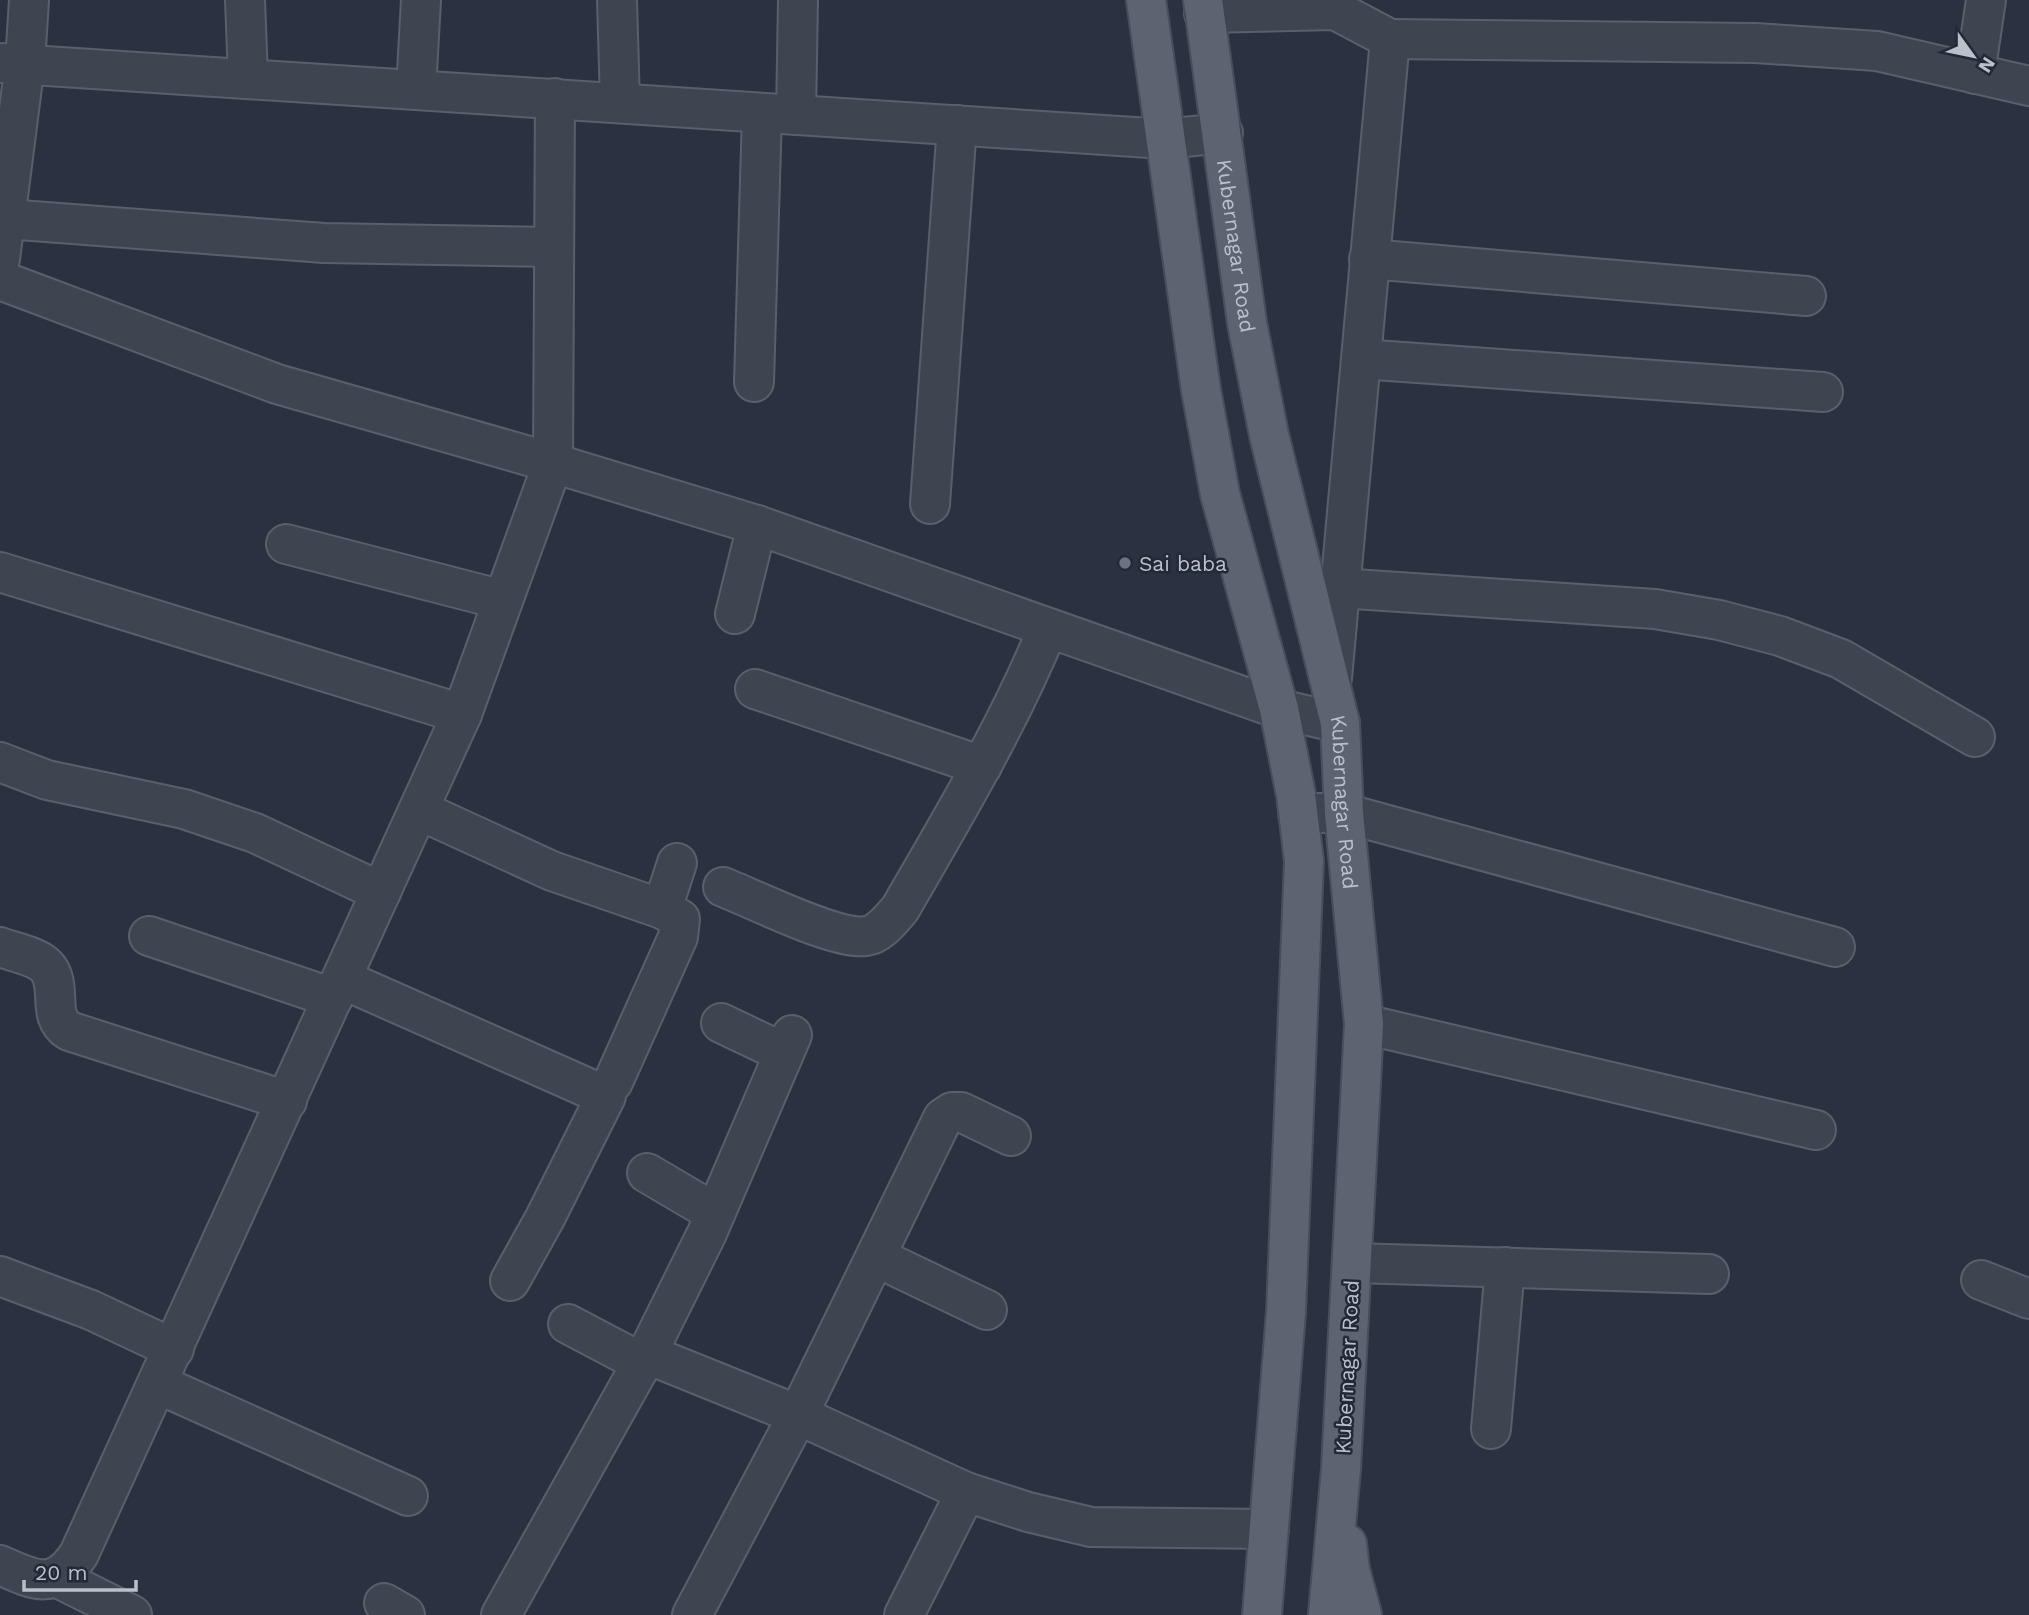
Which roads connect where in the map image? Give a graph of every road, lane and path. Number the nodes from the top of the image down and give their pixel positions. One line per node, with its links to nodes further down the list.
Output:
1 (29, 0): 10 (street)
2 (246, 0): 12 (street)
3 (421, 0): 14 (street)
4 (617, 0): 16 (street)
5 (798, 0): 17 (street)
6 (1146, 0): 20 (main road)
7 (1986, 0): 11 (street)
8 (1204, 7): 9 (street); 19 (main road, Kubernagar Road)
9 (1390, 39): 11 (street); 24 (street)
10 (13, 63): 12 (street); 21 (street)
11 (1975, 74): 13 (street)
12 (248, 79): 14 (street)
13 (2029, 86)
14 (416, 90): 15 (street)
15 (555, 99): 16 (street); 22 (street)
16 (620, 103): 17 (street)
17 (779, 114): 18 (street); 28 (street)
18 (957, 125): 20 (street); 31 (street)
19 (1223, 133): 20 (street); 40 (main road, Kubernagar Road)
20 (1166, 139): 41 (main road)
21 (5, 219): 22 (street); 23 (street)
22 (554, 247): 30 (street)
23 (0, 259)
24 (1369, 259): 26 (street); 27 (street)
25 (0, 280): 30 (street)
26 (1806, 296)
27 (1361, 359): 29 (street); 35 (street)
28 (754, 382)
29 (1823, 393)
30 (554, 463): 32 (street); 36 (street)
31 (930, 504)
32 (757, 526): 37 (street); 38 (street)
33 (286, 544): 36 (street)
34 (0, 572): 42 (street)
35 (1339, 589): 40 (street); 43 (street)
36 (503, 600): 42 (street)
37 (736, 614)
38 (1048, 628): 41 (street); 45 (street)
39 (755, 689): 45 (street)
40 (1335, 706): 41 (street); 48 (main road, Kubernagar Road)
41 (1279, 709): 47 (main road)
42 (461, 714): 46 (street)
43 (1975, 737)
44 (0, 762): 51 (street)
45 (982, 766): 50 (street)
46 (419, 810): 51 (street); 52 (street)
47 (1298, 813): 48 (street); 83 (main road)
48 (1344, 813): 55 (street); 58 (main road, Kubernagar Road)
49 (677, 863): 52 (street)
50 (723, 887)
51 (381, 892): 56 (street)
52 (662, 909): 59 (street)
53 (149, 936): 56 (street)
54 (0, 947): 60 (street)
55 (1836, 947)
56 (337, 989): 60 (street); 71 (street)
57 (721, 1023): 64 (street)
58 (1364, 1024): 61 (street); 66 (main road, Kubernagar Road)
59 (613, 1082)
60 (287, 1101): 75 (street)
61 (1816, 1130)
62 (1011, 1136): 65 (street)
63 (647, 1173): 64 (street)
64 (715, 1213): 76 (street)
65 (876, 1258): 73 (street); 78 (street)
66 (1353, 1263): 67 (street); 80 (main road, Kubernagar Road)
67 (1505, 1267): 68 (street); 79 (street)
68 (1709, 1274)
69 (0, 1276): 75 (street)
70 (1981, 1280): 72 (street)
71 (510, 1281)
72 (2029, 1298)
73 (987, 1310)
74 (568, 1324): 76 (street)
75 (174, 1349): 77 (street)
76 (645, 1358): 78 (street); 87 (street)
77 (158, 1384): 82 (street); 85 (street)
78 (798, 1415): 81 (street); 88 (street)
79 (1491, 1429)
80 (1341, 1469): 91 (main road, Kubernagar Road); 92 (main road)
81 (966, 1492): 83 (street); 89 (street)
82 (408, 1496)
83 (1269, 1529): 90 (main road)
84 (0, 1565): 85 (street)
85 (58, 1578): 86 (street)
86 (132, 1615)
87 (501, 1615)
88 (692, 1615)
89 (904, 1615)
90 (1262, 1615)
91 (1328, 1615)
92 (1362, 1615)

